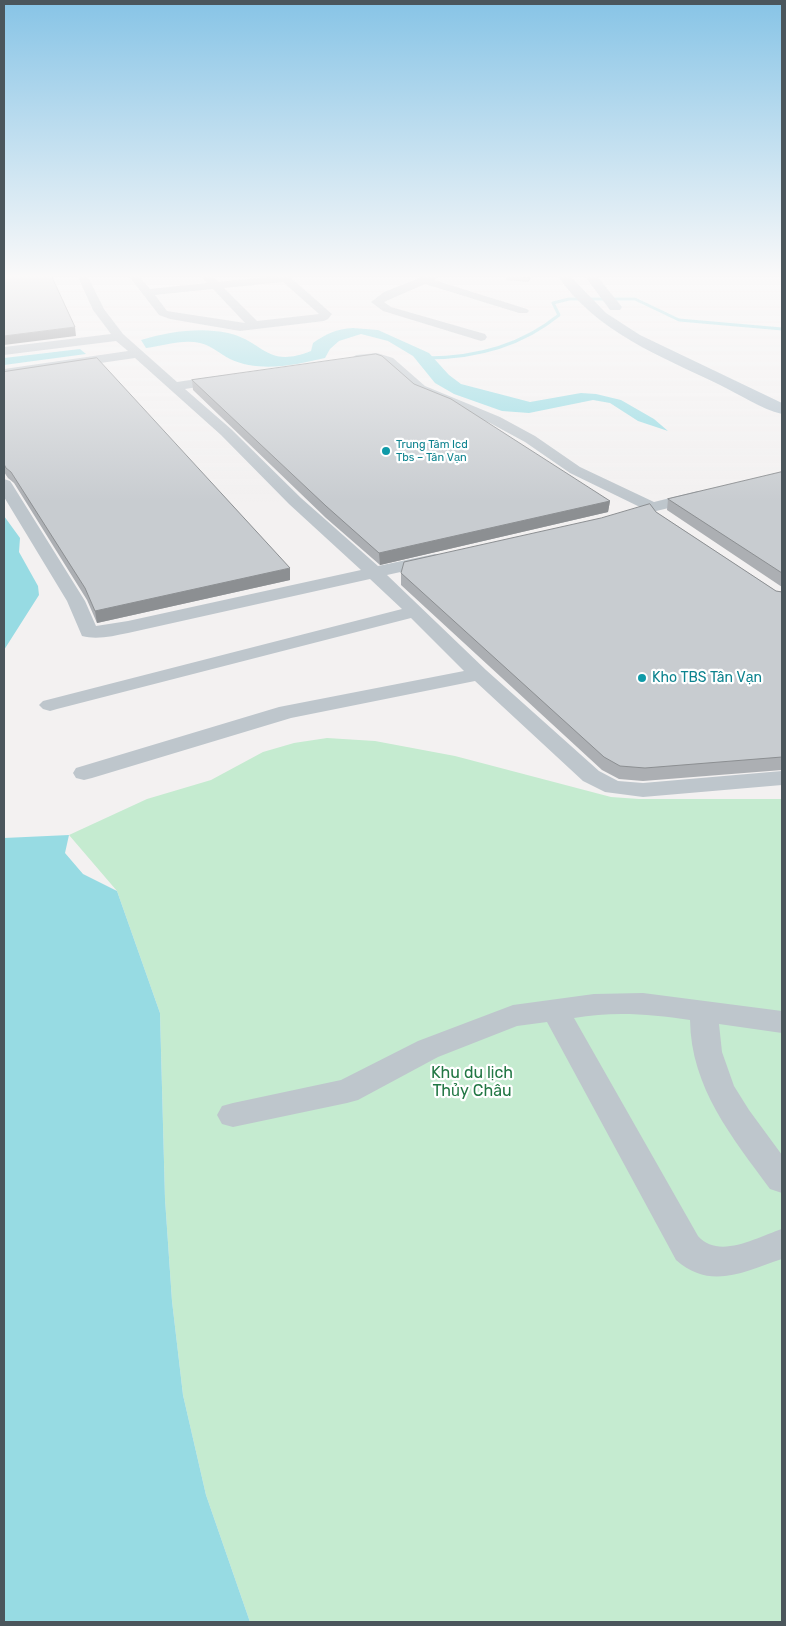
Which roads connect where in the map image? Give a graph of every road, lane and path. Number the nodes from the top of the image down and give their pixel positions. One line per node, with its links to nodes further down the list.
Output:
1 (134, 351): 4 (street)
2 (662, 351): 10 (main road)
3 (690, 351): 9 (main road)
4 (137, 354): 6 (street); 7 (street)
5 (340, 361): 13 (street)
6 (154, 368): 8 (street); 8 (street)
7 (4, 373)
8 (176, 386): 17 (street)
9 (782, 394)
10 (782, 409)
11 (4, 484): 17 (street)
12 (717, 492): 13 (street)
13 (652, 507): 14 (street); 15 (street)
14 (625, 514)
15 (670, 523)
16 (454, 554): 17 (street)
17 (373, 574): 18 (street)
18 (415, 611): 19 (street); 20 (lane)
19 (479, 674): 21 (street); 22 (street)
20 (50, 705)
21 (84, 773)
22 (782, 778)
23 (555, 1010): 24 (street); 26 (street); 28 (street)
24 (704, 1010): 25 (street); 27 (street)
25 (782, 1022)
26 (233, 1115)
27 (782, 1180)
28 (782, 1244)

